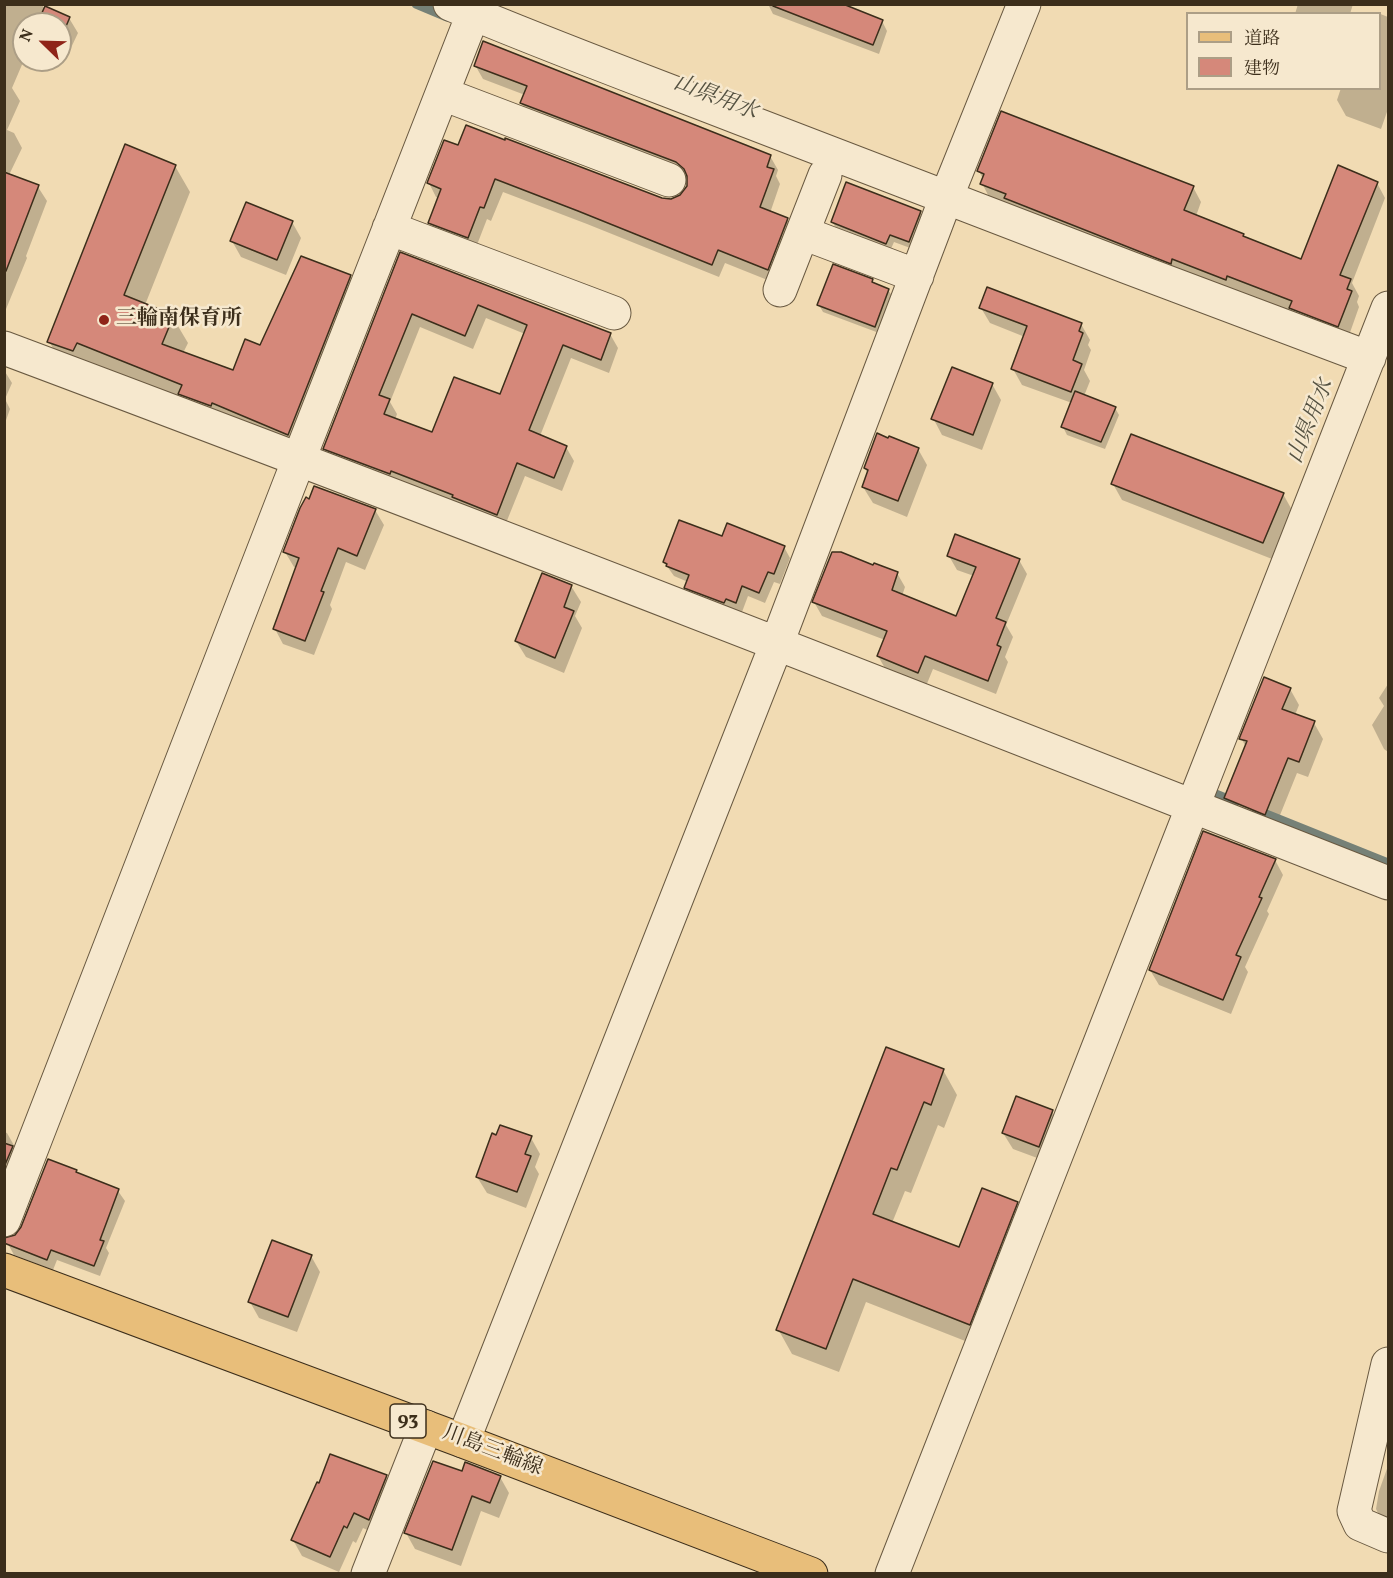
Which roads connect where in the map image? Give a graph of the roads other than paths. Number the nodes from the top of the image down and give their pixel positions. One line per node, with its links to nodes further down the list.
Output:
1 (1024, 4): 6 (street)
2 (467, 8): 3 (street); 6 (street)
3 (442, 94): 5 (street); 7 (street)
4 (825, 175): 8 (street)
5 (669, 180)
6 (946, 198): 9 (street); 14 (street)
7 (389, 228): 12 (street); 15 (street)
8 (803, 233): 9 (street); 10 (street)
9 (917, 276): 16 (street)
10 (780, 290)
11 (1389, 308): 14 (street)
12 (614, 313)
13 (4, 348): 15 (street)
14 (1369, 358): 17 (street)
15 (299, 459): 16 (street); 19 (street)
16 (777, 643): 17 (street); 23 (street)
17 (1194, 806): 18 (street); 27 (street)
18 (1389, 883)
19 (4, 1220)
20 (4, 1270): 22 (main road, 川島三輪線 / 93)
21 (1389, 1364): 24 (street)
22 (426, 1427): 23 (main road, 川島三輪線 / 93); 25 (street)
23 (463, 1441): 26 (main road, 川島三輪線 / 93)
24 (1389, 1536)
25 (368, 1574)
26 (811, 1574)
27 (892, 1574)

